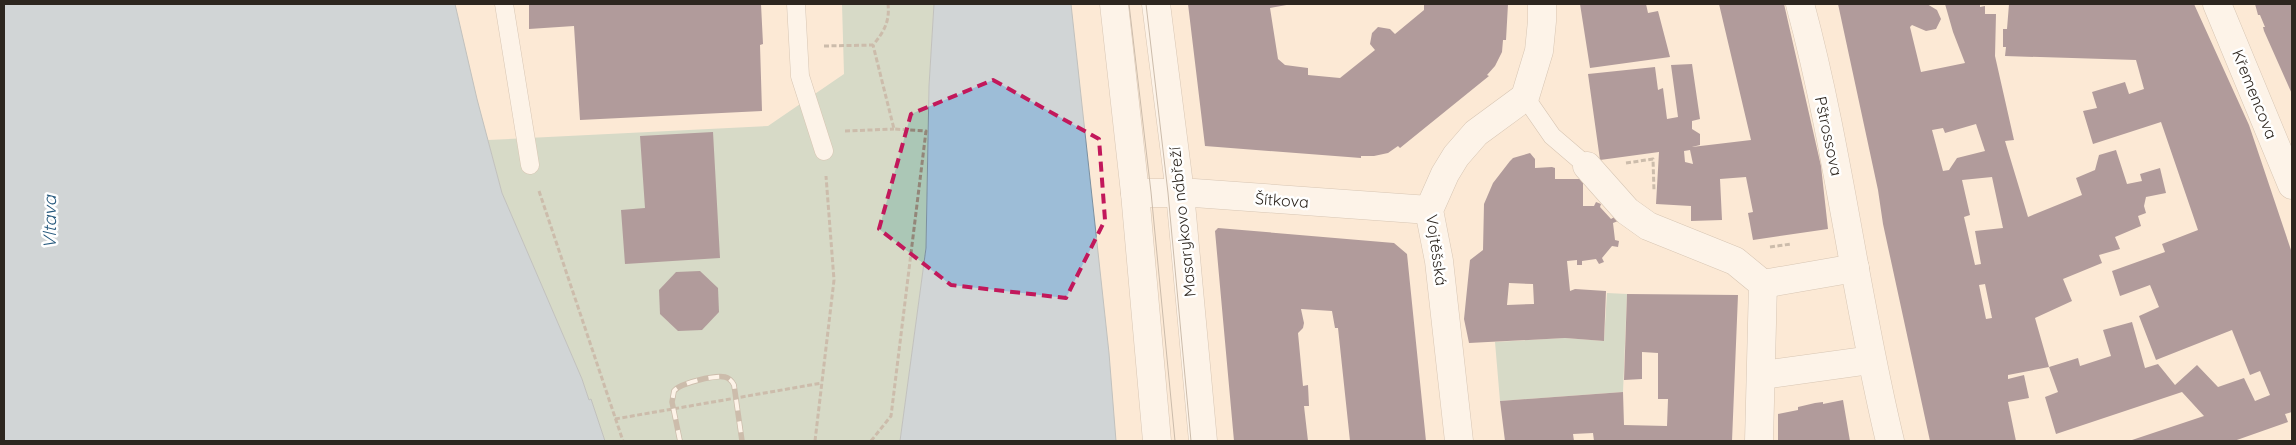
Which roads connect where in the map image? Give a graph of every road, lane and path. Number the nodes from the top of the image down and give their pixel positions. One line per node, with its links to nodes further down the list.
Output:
1 (504, 4): 15 (lane)
2 (796, 4): 10 (lane)
3 (888, 4): 9 (path)
4 (1114, 4): 18 (street)
5 (1156, 4): 19 (street, Masarykovo nábřeží)
6 (1542, 4): 11 (street)
7 (1800, 4): 21 (street, Pštrossova)
8 (2217, 4): 17 (street, Křemencova)
9 (873, 45): 10 (path); 12 (path)
10 (798, 46): 13 (lane)
11 (1525, 97): 16 (lane); 20 (street, Vojtěšská)
12 (894, 129): 13 (path); 29 (path)
13 (818, 132): 14 (lane)
14 (824, 151): 25 (path)
15 (530, 165): 26 (path)
16 (1587, 166): 22 (street)
17 (2292, 185)
18 (1135, 193): 19 (street, Šítkova); 30 (street)
19 (1180, 193): 20 (street, Šítkova); 31 (street, Masarykovo nábřeží)
20 (1429, 210): 32 (street, Vojtěšská)
21 (1854, 268): 22 (street); 23 (street, Pštrossova)
22 (1764, 284): 24 (street)
23 (1871, 360): 24 (street); 34 (street, Pštrossova)
24 (1762, 374): 33 (street)
25 (822, 383): 26 (path); 28 (path)
26 (615, 419): 27 (path)
27 (623, 441)
28 (815, 441)
29 (871, 441)
30 (1157, 441)
31 (1203, 441)
32 (1459, 441)
33 (1760, 441)
34 (1890, 441)

